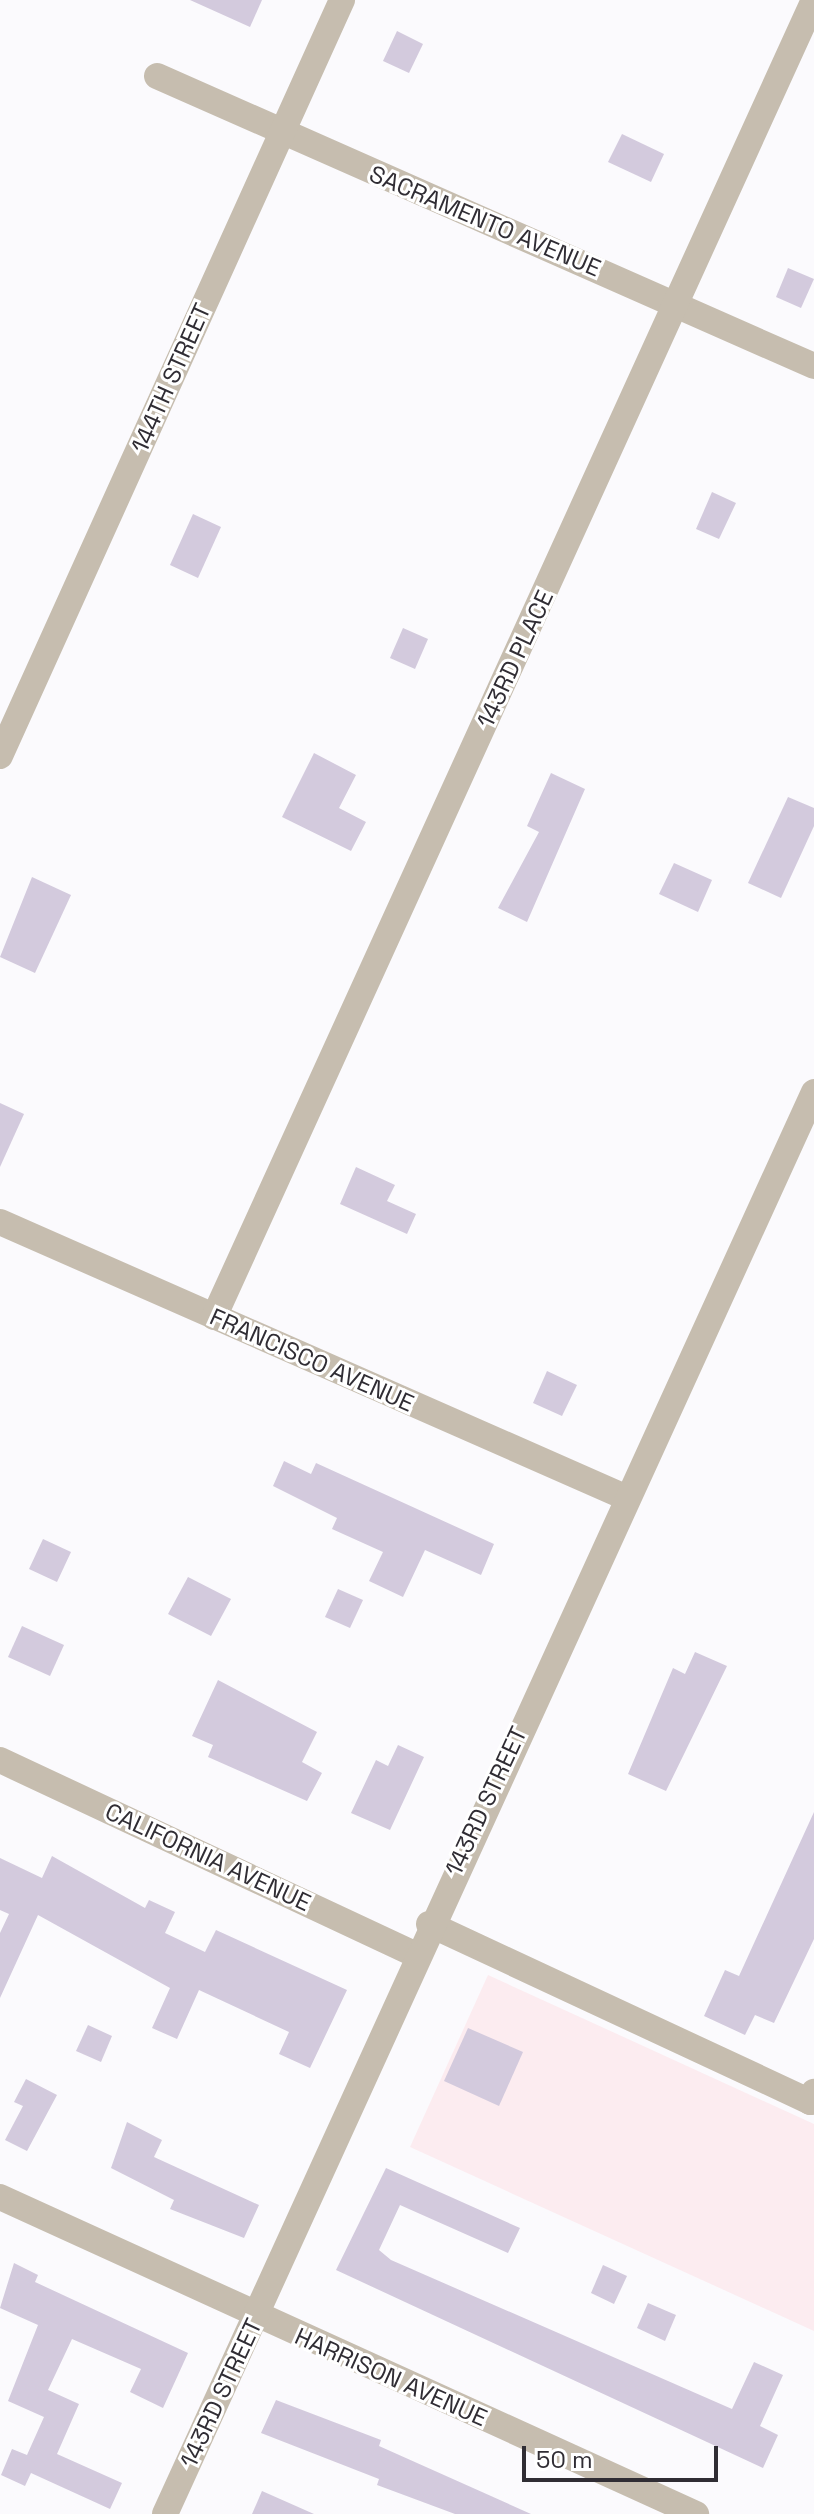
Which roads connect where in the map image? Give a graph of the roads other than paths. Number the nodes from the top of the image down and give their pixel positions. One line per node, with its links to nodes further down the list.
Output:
1 (342, 0): 4 (street, 144TH STREET)
2 (814, 0): 5 (street, 143RD PLACE)
3 (157, 76): 4 (street, SACRAMENTO AVENUE)
4 (281, 133): 5 (street, SACRAMENTO AVENUE); 7 (street, 144TH STREET)
5 (677, 304): 6 (street, SACRAMENTO AVENUE); 10 (street, 143RD PLACE)
6 (814, 366)
7 (0, 756)
8 (814, 1092): 11 (street, 143RD STREET)
9 (0, 1222): 10 (street, FRANCISCO AVENUE)
10 (214, 1317): 11 (street, FRANCISCO AVENUE)
11 (625, 1497): 13 (street, 143RD STREET)
12 (0, 1760): 14 (street, CALIFORNIA AVENUE)
13 (429, 1924): 14 (street, 143RD STREET); 15 (street)
14 (415, 1954): 17 (street, 143RD STREET)
15 (812, 2097)
16 (0, 2197): 17 (street, HARRISON AVENUE)
17 (257, 2316): 18 (street, 143RD STREET); 19 (street, HARRISON AVENUE)
18 (165, 2514)
19 (696, 2514)

